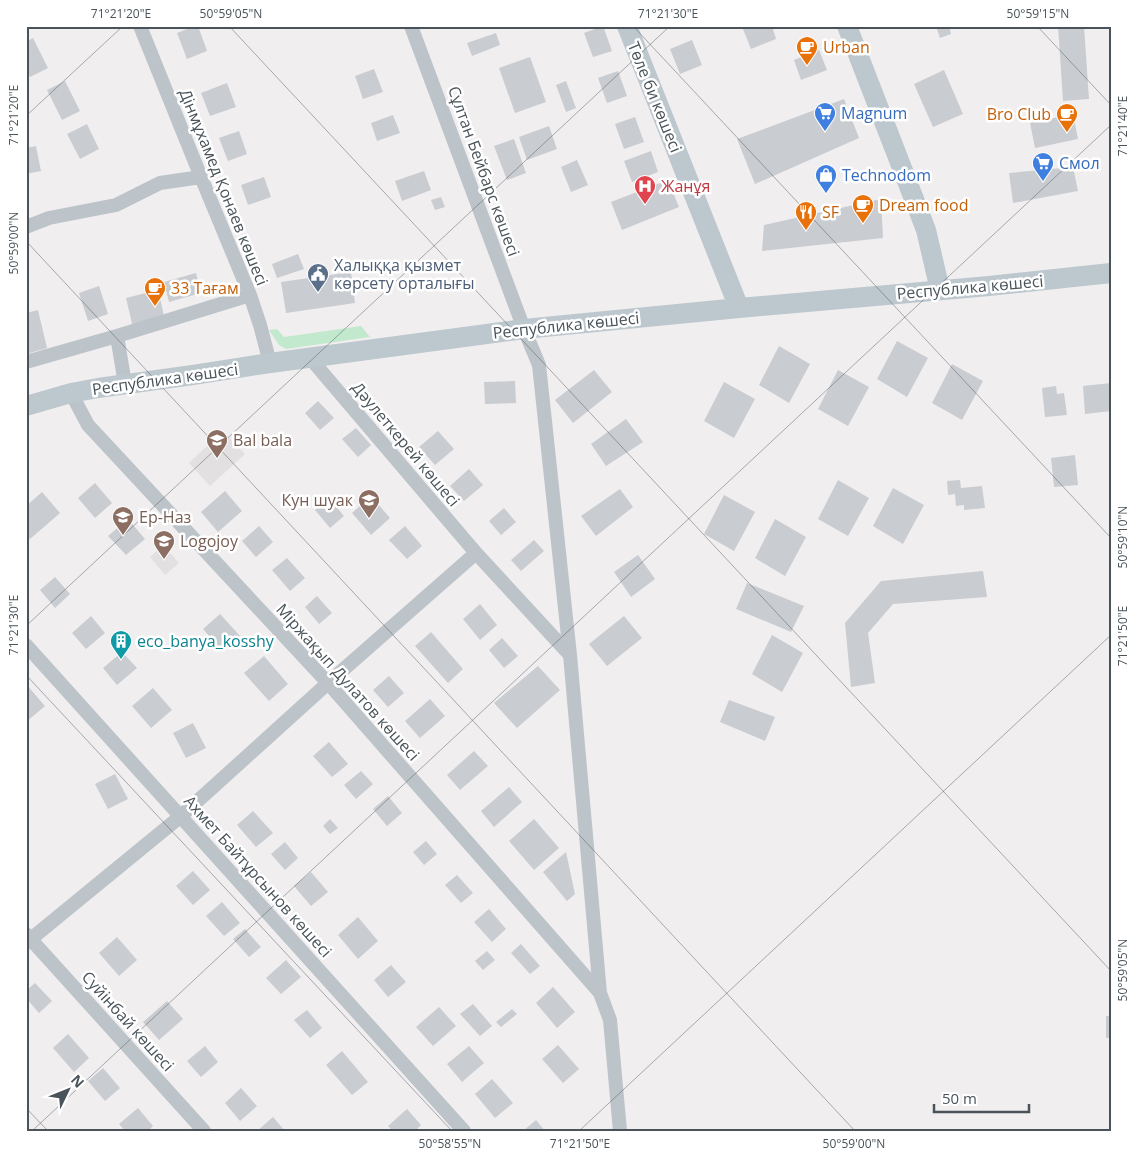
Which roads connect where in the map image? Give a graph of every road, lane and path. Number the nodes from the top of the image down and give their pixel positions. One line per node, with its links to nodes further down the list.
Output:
1 (140, 26): 5 (street, Дінмұхамед Қонаев көшесі)
2 (411, 26): 11 (street, Сұлтан Бейбарс көшесі)
3 (627, 26): 10 (main road, Төле би көшесі)
4 (847, 26): 8 (main road)
5 (201, 177): 6 (street); 9 (street, Дінмұхамед Қонаев көшесі)
6 (26, 227)
7 (1111, 273): 8 (main road, Республика көшесі)
8 (940, 290): 10 (main road, Республика көшесі)
9 (250, 295): 12 (street); 15 (street, Дінмұхамед Қонаев көшесі)
10 (739, 308): 11 (main road, Республика көшесі)
11 (524, 329): 13 (main road, Республика көшесі); 21 (street, Сұлтан Бейбарс көшесі)
12 (117, 336): 14 (street); 16 (street)
13 (310, 358): 15 (main road, Республика көшесі); 19 (street, Дәулеткерей көшесі)
14 (26, 362)
15 (270, 363): 16 (main road, Республика көшесі)
16 (125, 384): 17 (main road, Республика көшесі)
17 (71, 393): 18 (main road, Республика көшесі); 22 (street, Міржақып Дулатов көшесі)
18 (26, 406)
19 (476, 553): 21 (street, Дәулеткерей көшесі); 22 (street)
20 (26, 645): 23 (street, Ахмет Байтұрсынов көшесі)
21 (570, 655): 25 (street, Сұлтан Бейбарс көшесі)
22 (328, 683): 23 (street); 25 (street, Міржақып Дулатов көшесі)
23 (181, 816): 24 (street); 27 (street, Ахмет Байтұрсынов көшесі)
24 (28, 939): 26 (street, Суйінбай көшесі)
25 (600, 993): 28 (street)
26 (204, 1131)
27 (464, 1131)
28 (620, 1131)

